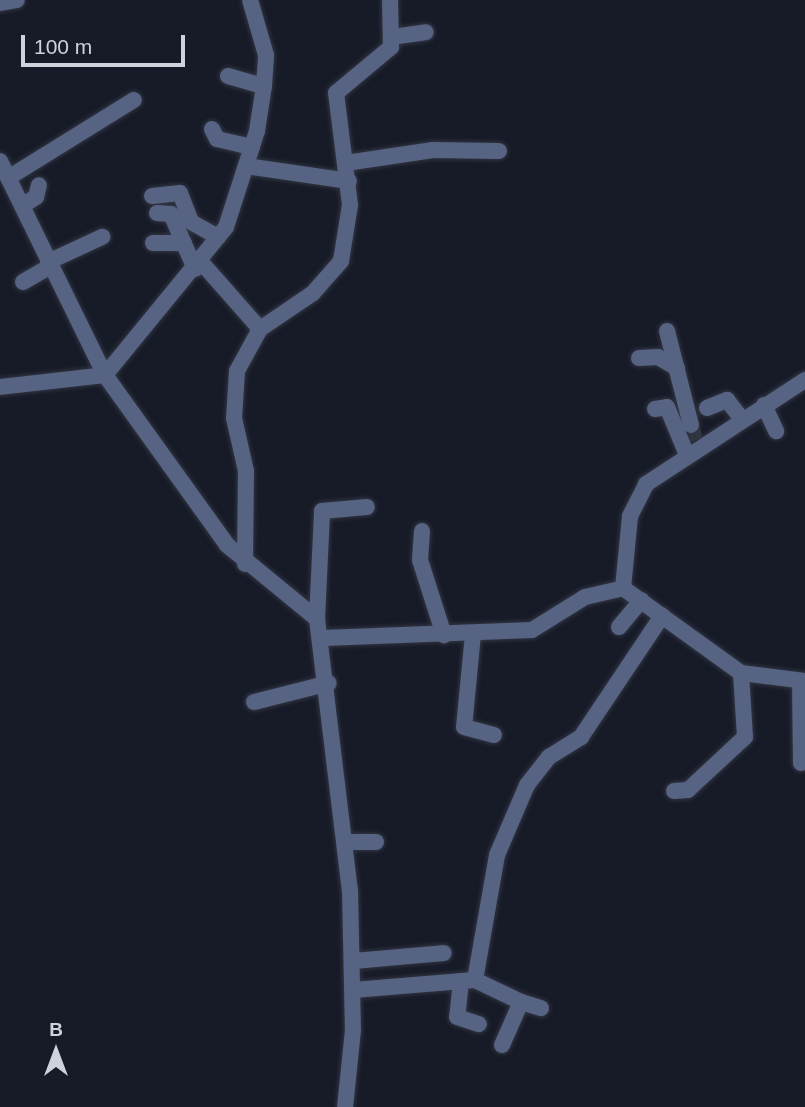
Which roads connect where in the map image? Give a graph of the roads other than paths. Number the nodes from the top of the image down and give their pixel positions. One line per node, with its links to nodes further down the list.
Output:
1 (17, 0): 4 (street)
2 (250, 0): 8 (street)
3 (390, 0): 6 (street)
4 (0, 3)
5 (426, 32): 6 (street)
6 (392, 37): 14 (street)
7 (228, 76): 8 (street)
8 (264, 86): 11 (street)
9 (134, 100): 18 (street)
10 (212, 129): 11 (street)
11 (252, 147): 15 (street)
12 (499, 150): 14 (street)
13 (0, 160): 18 (street)
14 (346, 163): 16 (street)
15 (246, 166): 16 (street); 23 (street)
16 (349, 181): 29 (street)
17 (38, 185): 20 (street)
18 (8, 188): 20 (street)
19 (152, 196): 23 (street)
20 (22, 206): 26 (street)
21 (157, 213): 25 (street)
22 (102, 237): 26 (street)
23 (218, 237): 27 (street)
24 (153, 243): 25 (street)
25 (184, 243): 27 (street)
26 (49, 264): 28 (street); 33 (street)
27 (198, 265): 29 (street); 33 (street)
28 (23, 282)
29 (260, 329): 44 (street)
30 (667, 331): 32 (street)
31 (639, 358): 32 (street)
32 (677, 368): 41 (street)
33 (105, 375): 35 (street); 44 (street)
34 (805, 380): 36 (street)
35 (0, 387)
36 (764, 405): 39 (street); 40 (street)
37 (708, 408): 39 (street)
38 (655, 409): 41 (street)
39 (741, 418): 41 (street)
40 (776, 431)
41 (692, 442): 45 (street)
42 (367, 507): 48 (street)
43 (422, 531): 51 (street)
44 (245, 564): 48 (street)
45 (623, 588): 46 (street); 50 (street)
46 (642, 600): 47 (street); 49 (street)
47 (662, 616): 53 (street); 64 (street)
48 (317, 619): 52 (street)
49 (619, 627)
50 (473, 634): 51 (street); 57 (street)
51 (444, 635): 52 (street)
52 (323, 638): 55 (street)
53 (741, 673): 54 (street); 59 (street)
54 (803, 681): 58 (street)
55 (329, 683): 56 (street); 60 (street)
56 (254, 702)
57 (494, 735)
58 (801, 763)
59 (674, 791)
60 (346, 842): 61 (street); 63 (street)
61 (376, 842)
62 (444, 953): 63 (street)
63 (352, 961): 65 (street)
64 (468, 980): 65 (street); 66 (street); 68 (street)
65 (353, 990): 70 (street)
66 (521, 1002): 67 (street); 69 (street)
67 (541, 1007)
68 (479, 1024)
69 (502, 1045)
70 (345, 1107)

